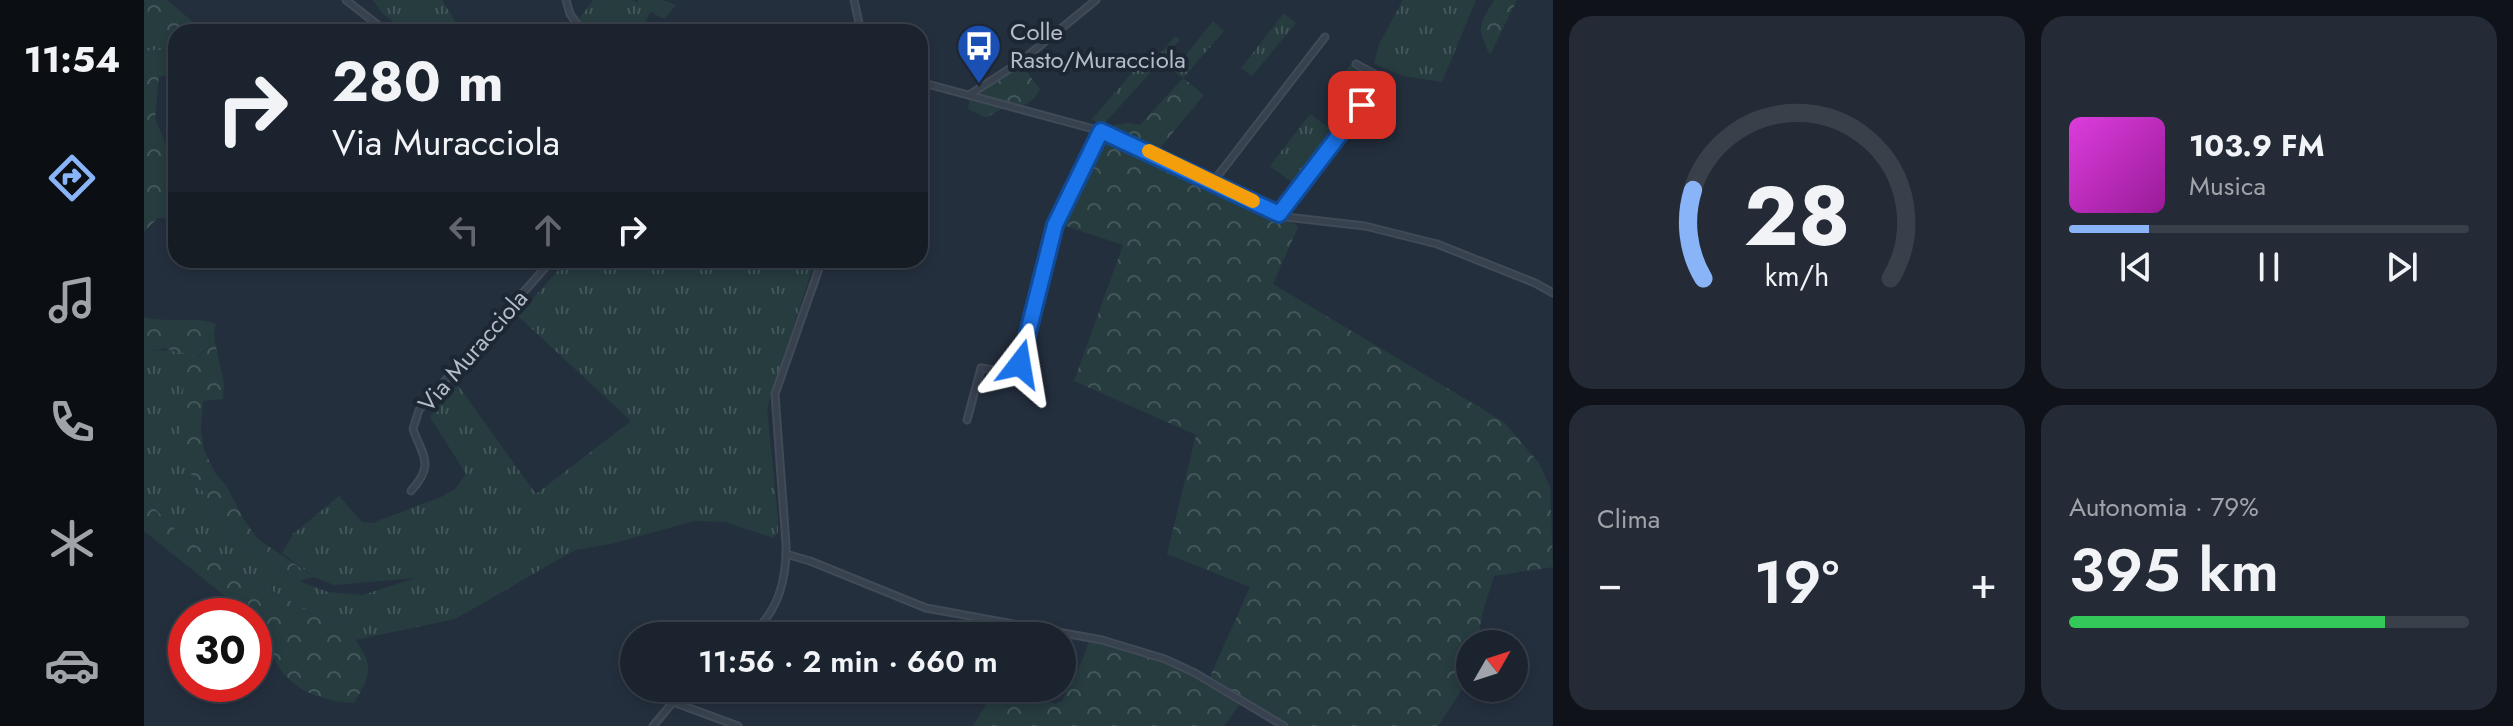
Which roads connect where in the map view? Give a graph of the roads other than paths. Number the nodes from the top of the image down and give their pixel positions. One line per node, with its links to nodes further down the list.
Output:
1 (346, 0): 5 (street)
2 (566, 0): 6 (street)
3 (854, 0): 7 (street)
4 (1096, 0): 11 (street)
5 (377, 24)
6 (577, 24)
7 (859, 24)
8 (1325, 37): 13 (street)
9 (1356, 64): 14 (street)
10 (928, 84): 11 (street)
11 (968, 95): 12 (street)
12 (1101, 131): 13 (street); 18 (street)
13 (1213, 182): 14 (street)
14 (1279, 214): 17 (street)
15 (545, 268): 19 (street, Via Muracciola)
16 (819, 268): 20 (street)
17 (1553, 293)
18 (967, 420)
19 (411, 491)
20 (786, 554): 21 (street); 25 (street)
21 (764, 622)
22 (673, 702): 23 (street); 24 (street)
23 (653, 726)
24 (738, 726)
25 (1284, 726)

